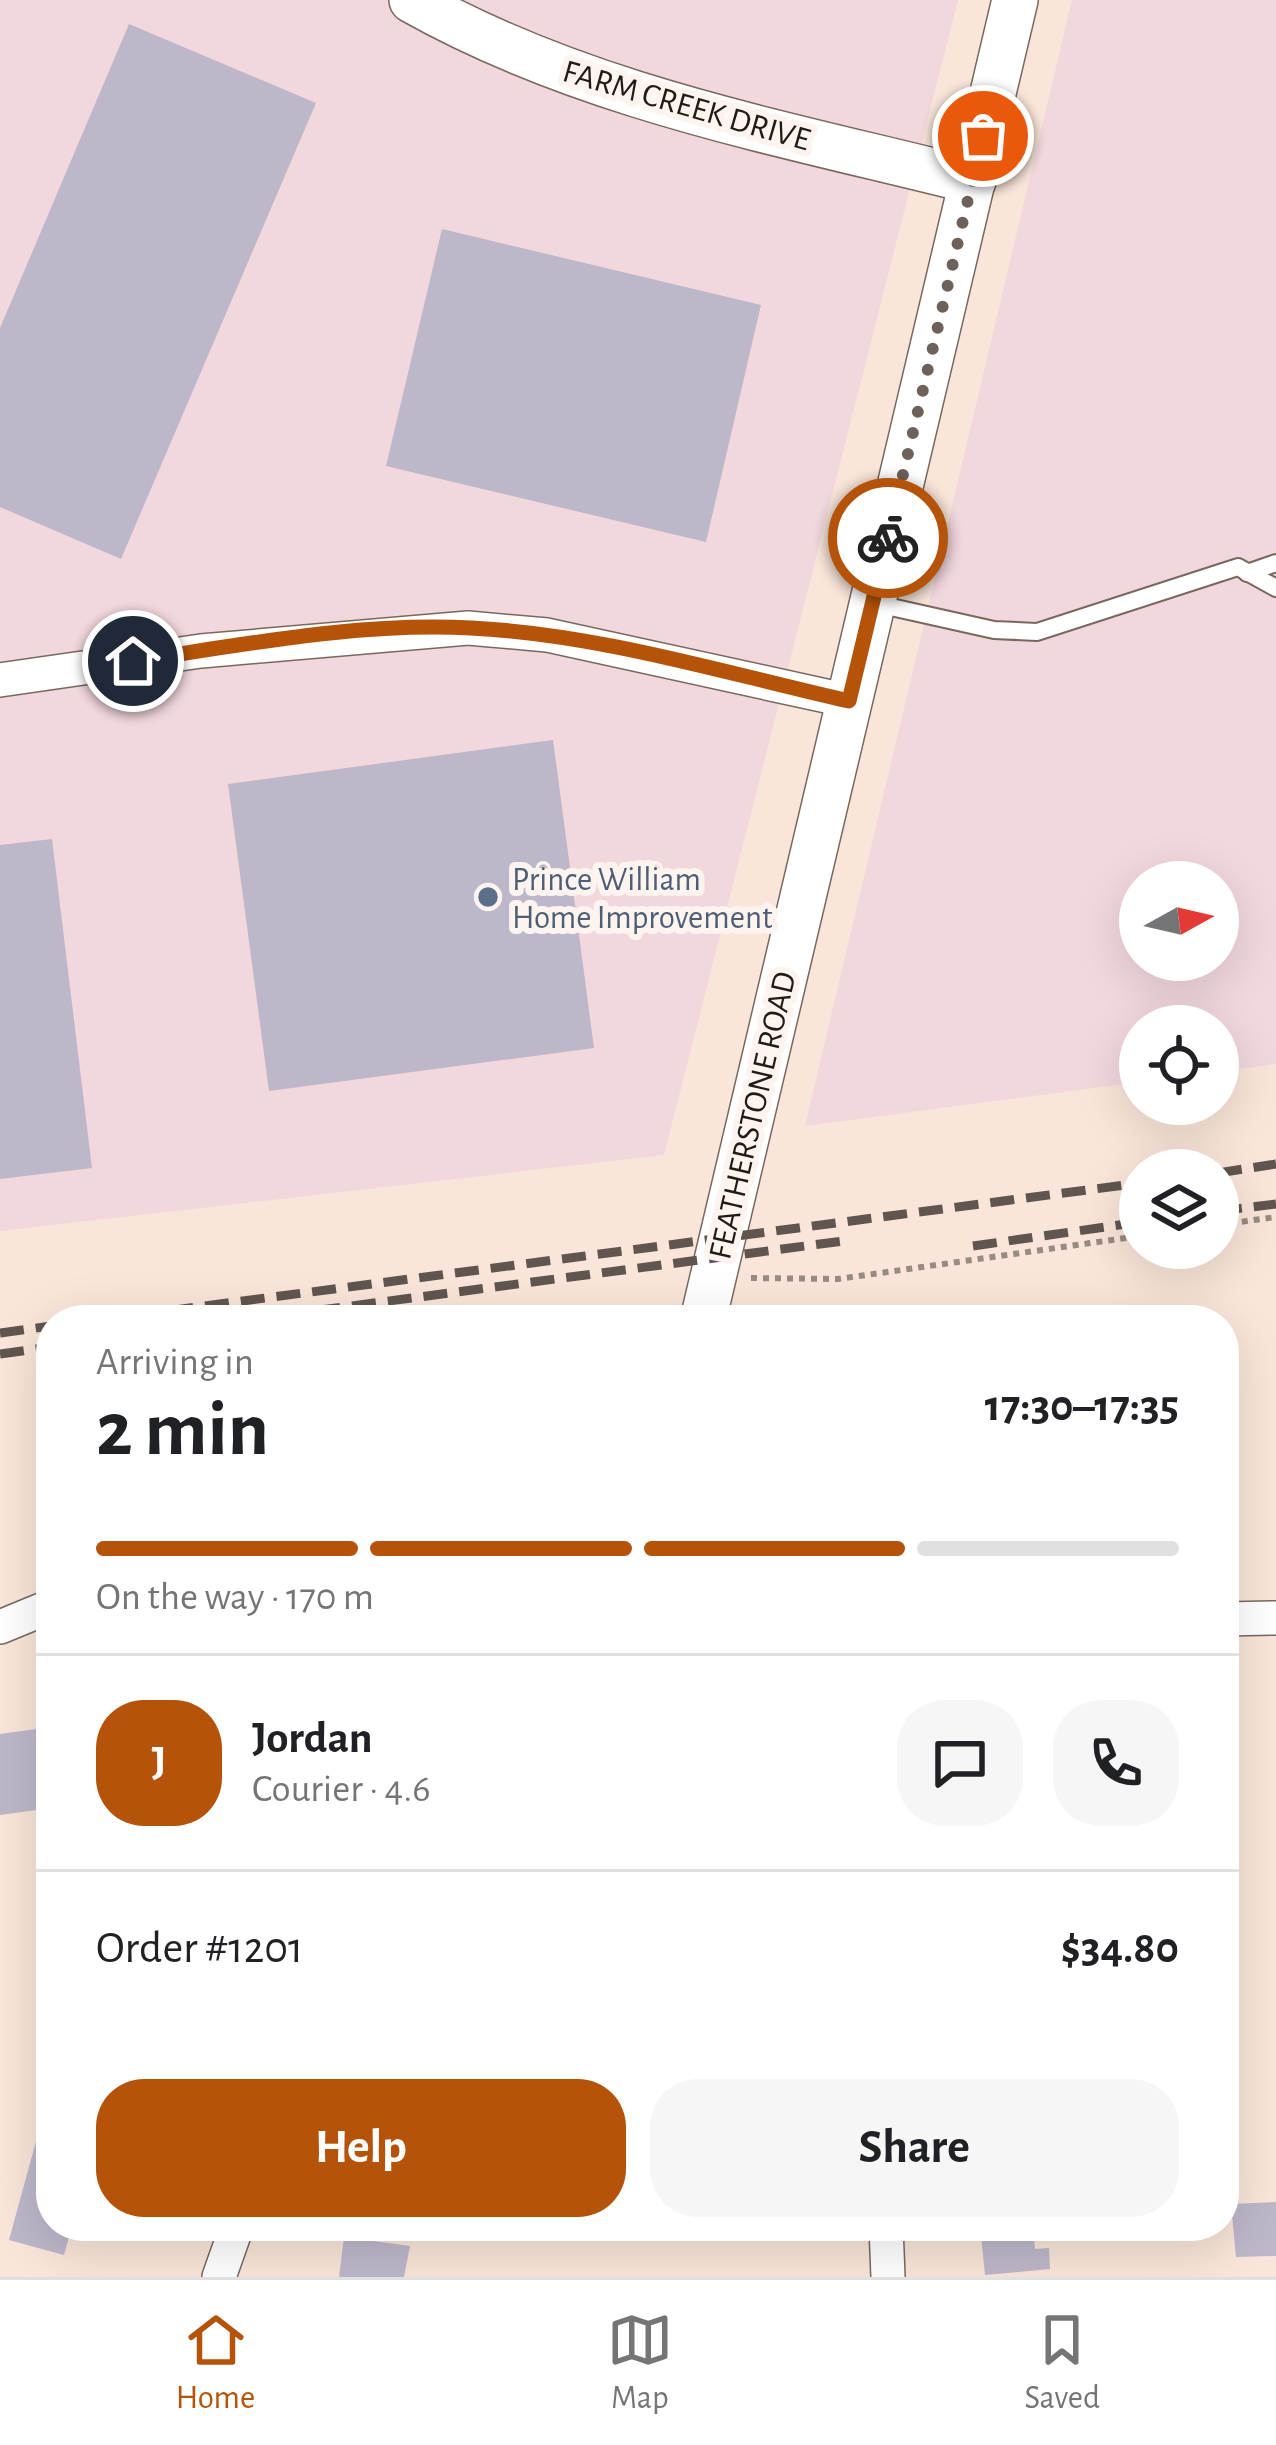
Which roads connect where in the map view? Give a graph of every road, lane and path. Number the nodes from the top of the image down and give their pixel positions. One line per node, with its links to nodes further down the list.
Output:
1 (412, 0): 3 (street, FARM CREEK DRIVE)
2 (1015, 0): 3 (street, FEATHERSTONE ROAD)
3 (973, 181): 7 (street, FEATHERSTONE ROAD)
4 (1276, 563): 5 (lane)
5 (1247, 572): 6 (lane); 7 (lane)
6 (1276, 588)
7 (872, 603): 9 (street, FEATHERSTONE ROAD)
8 (0, 680): 9 (street)
9 (849, 701): 13 (street, FEATHERSTONE ROAD)
10 (1276, 1217): 11 (path)
11 (1239, 1222)
12 (1119, 1240): 13 (path)
13 (713, 1276): 14 (street, FEATHERSTONE ROAD)
14 (706, 1305)
15 (36, 1612): 18 (street)
16 (1276, 1618): 17 (street)
17 (1239, 1619)
18 (0, 1627)
19 (232, 2241): 21 (street)
20 (887, 2241): 22 (street)
21 (219, 2277)
22 (888, 2277)

